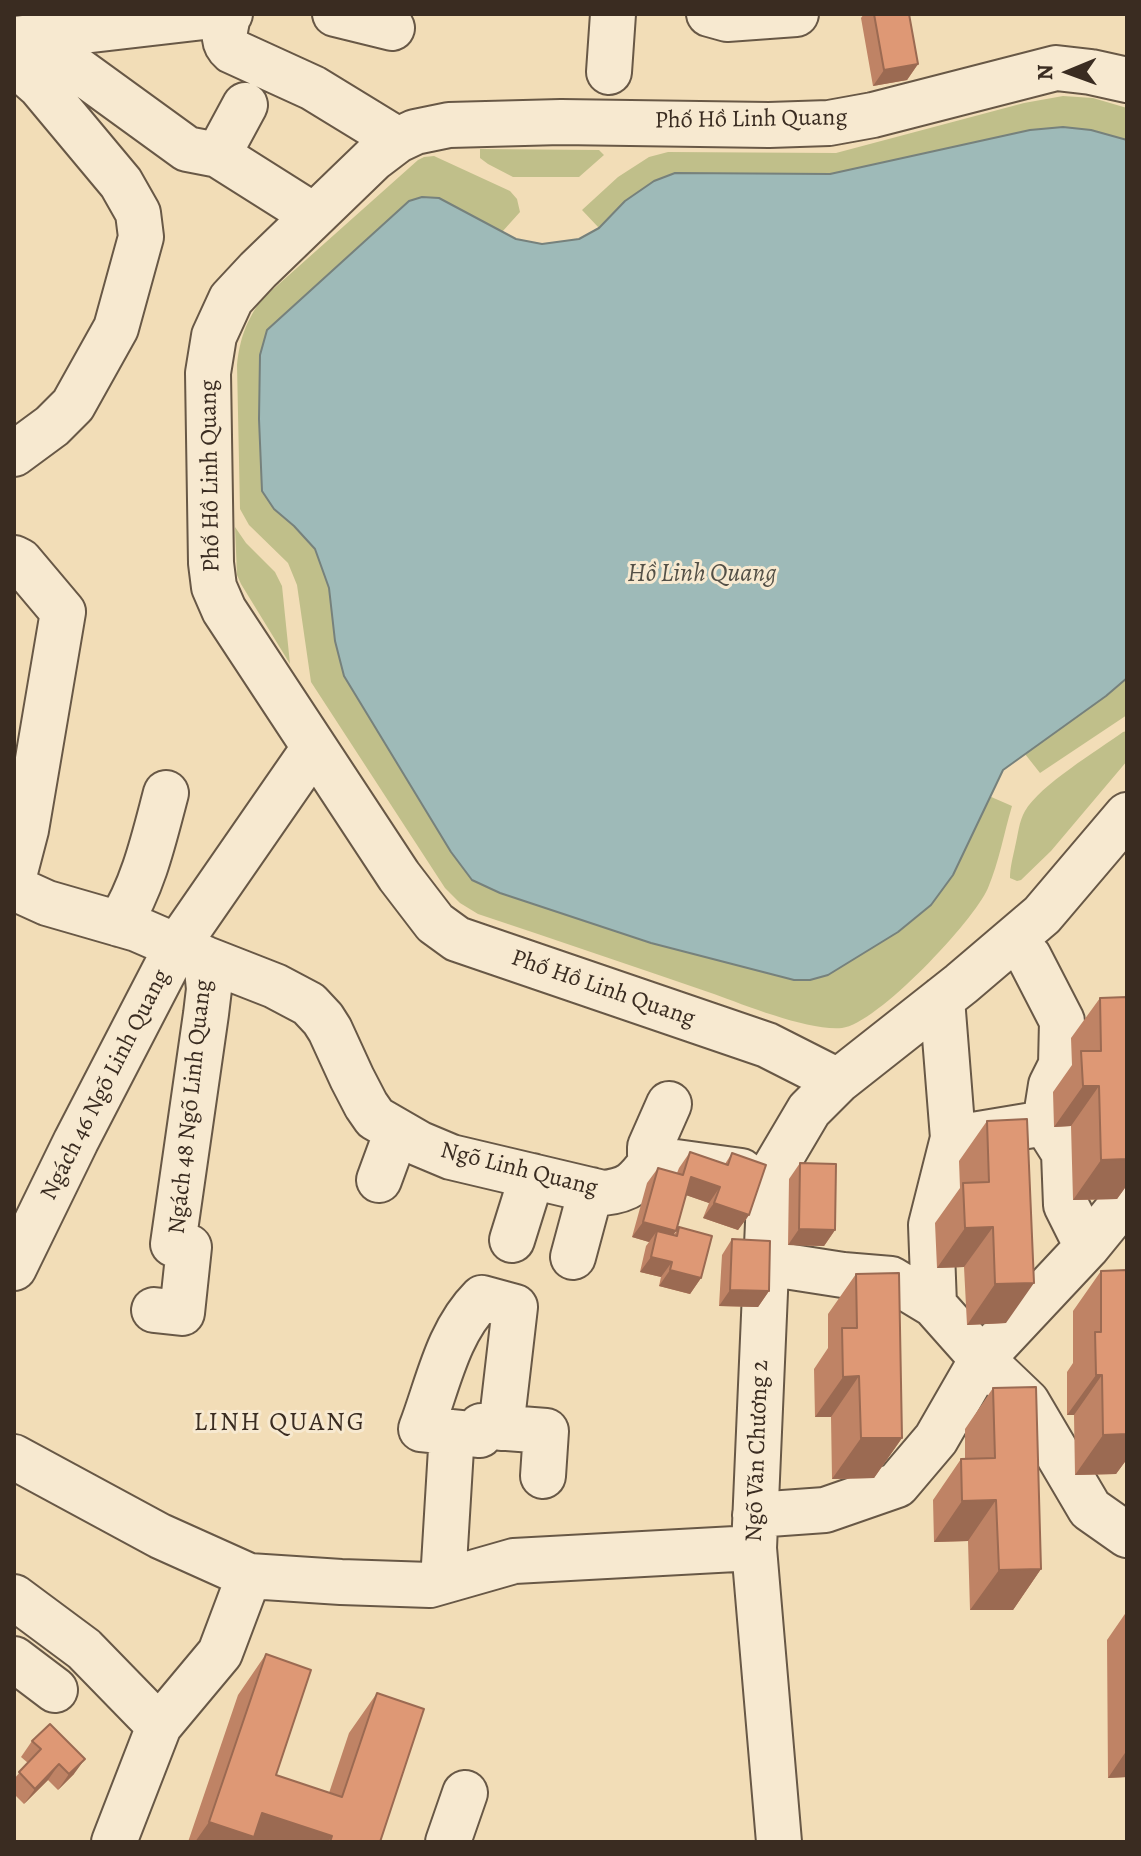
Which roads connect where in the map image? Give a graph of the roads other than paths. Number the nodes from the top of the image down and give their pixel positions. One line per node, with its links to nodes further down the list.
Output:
1 (229, 14): 7 (street); 13 (street)
2 (335, 14): 6 (street)
3 (613, 14): 10 (street)
4 (710, 14): 5 (street)
5 (796, 14)
6 (392, 28)
7 (14, 39)
8 (14, 49): 14 (street)
9 (14, 63): 16 (street)
10 (609, 72)
11 (1127, 80): 13 (street, Phố Hồ Linh Quang)
12 (245, 105): 14 (street)
13 (398, 140): 15 (street, Phố Hồ Linh Quang)
14 (218, 155): 15 (street)
15 (313, 215): 18 (street, Phố Hồ Linh Quang)
16 (14, 454)
17 (14, 558): 21 (street)
18 (314, 748): 25 (street, Ngách 46 Ngõ Linh Quang); 28 (street, Phố Hồ Linh Quang)
19 (166, 793): 23 (street)
20 (1127, 815): 24 (street)
21 (14, 876)
22 (14, 888): 23 (street, Ngõ Linh Quang)
23 (119, 924): 25 (street, Ngõ Linh Quang)
24 (1012, 941): 26 (street); 31 (street)
25 (192, 952): 29 (street, Ngõ Linh Quang); 42 (street, Ngách 46 Ngõ Linh Quang); 44 (street, Ngách 48 Ngõ Linh Quang)
26 (942, 999): 28 (street); 33 (street)
27 (356, 1039): 29 (street)
28 (838, 1081): 36 (street, Ngõ Văn Chương 2)
29 (361, 1094): 32 (street, Ngõ Linh Quang)
30 (669, 1104): 34 (street)
31 (1045, 1123): 33 (street); 38 (street)
32 (397, 1131): 35 (street, Ngõ Linh Quang); 37 (street)
33 (953, 1138): 43 (street)
34 (654, 1159): 35 (street, Ngõ Linh Quang); 36 (street)
35 (561, 1174): 39 (street); 40 (street)
36 (770, 1176): 41 (street, Ngõ Văn Chương 2)
37 (379, 1180)
38 (1110, 1232): 45 (street)
39 (512, 1240)
40 (573, 1257)
41 (766, 1263): 43 (street); 48 (street, Ngõ Văn Chương 2)
42 (14, 1268)
43 (934, 1305): 45 (street)
44 (154, 1310)
45 (982, 1359): 48 (street); 49 (street)
46 (14, 1457): 50 (street)
47 (543, 1476): 51 (street)
48 (754, 1531): 51 (street); 59 (street, Ngõ Văn Chương 2)
49 (1127, 1535)
50 (249, 1576): 51 (street); 55 (street)
51 (443, 1581)
52 (14, 1597): 55 (street)
53 (14, 1659): 54 (street)
54 (55, 1690)
55 (159, 1726): 57 (street)
56 (465, 1793): 58 (street)
57 (114, 1842)
58 (448, 1842)
59 (779, 1842)

